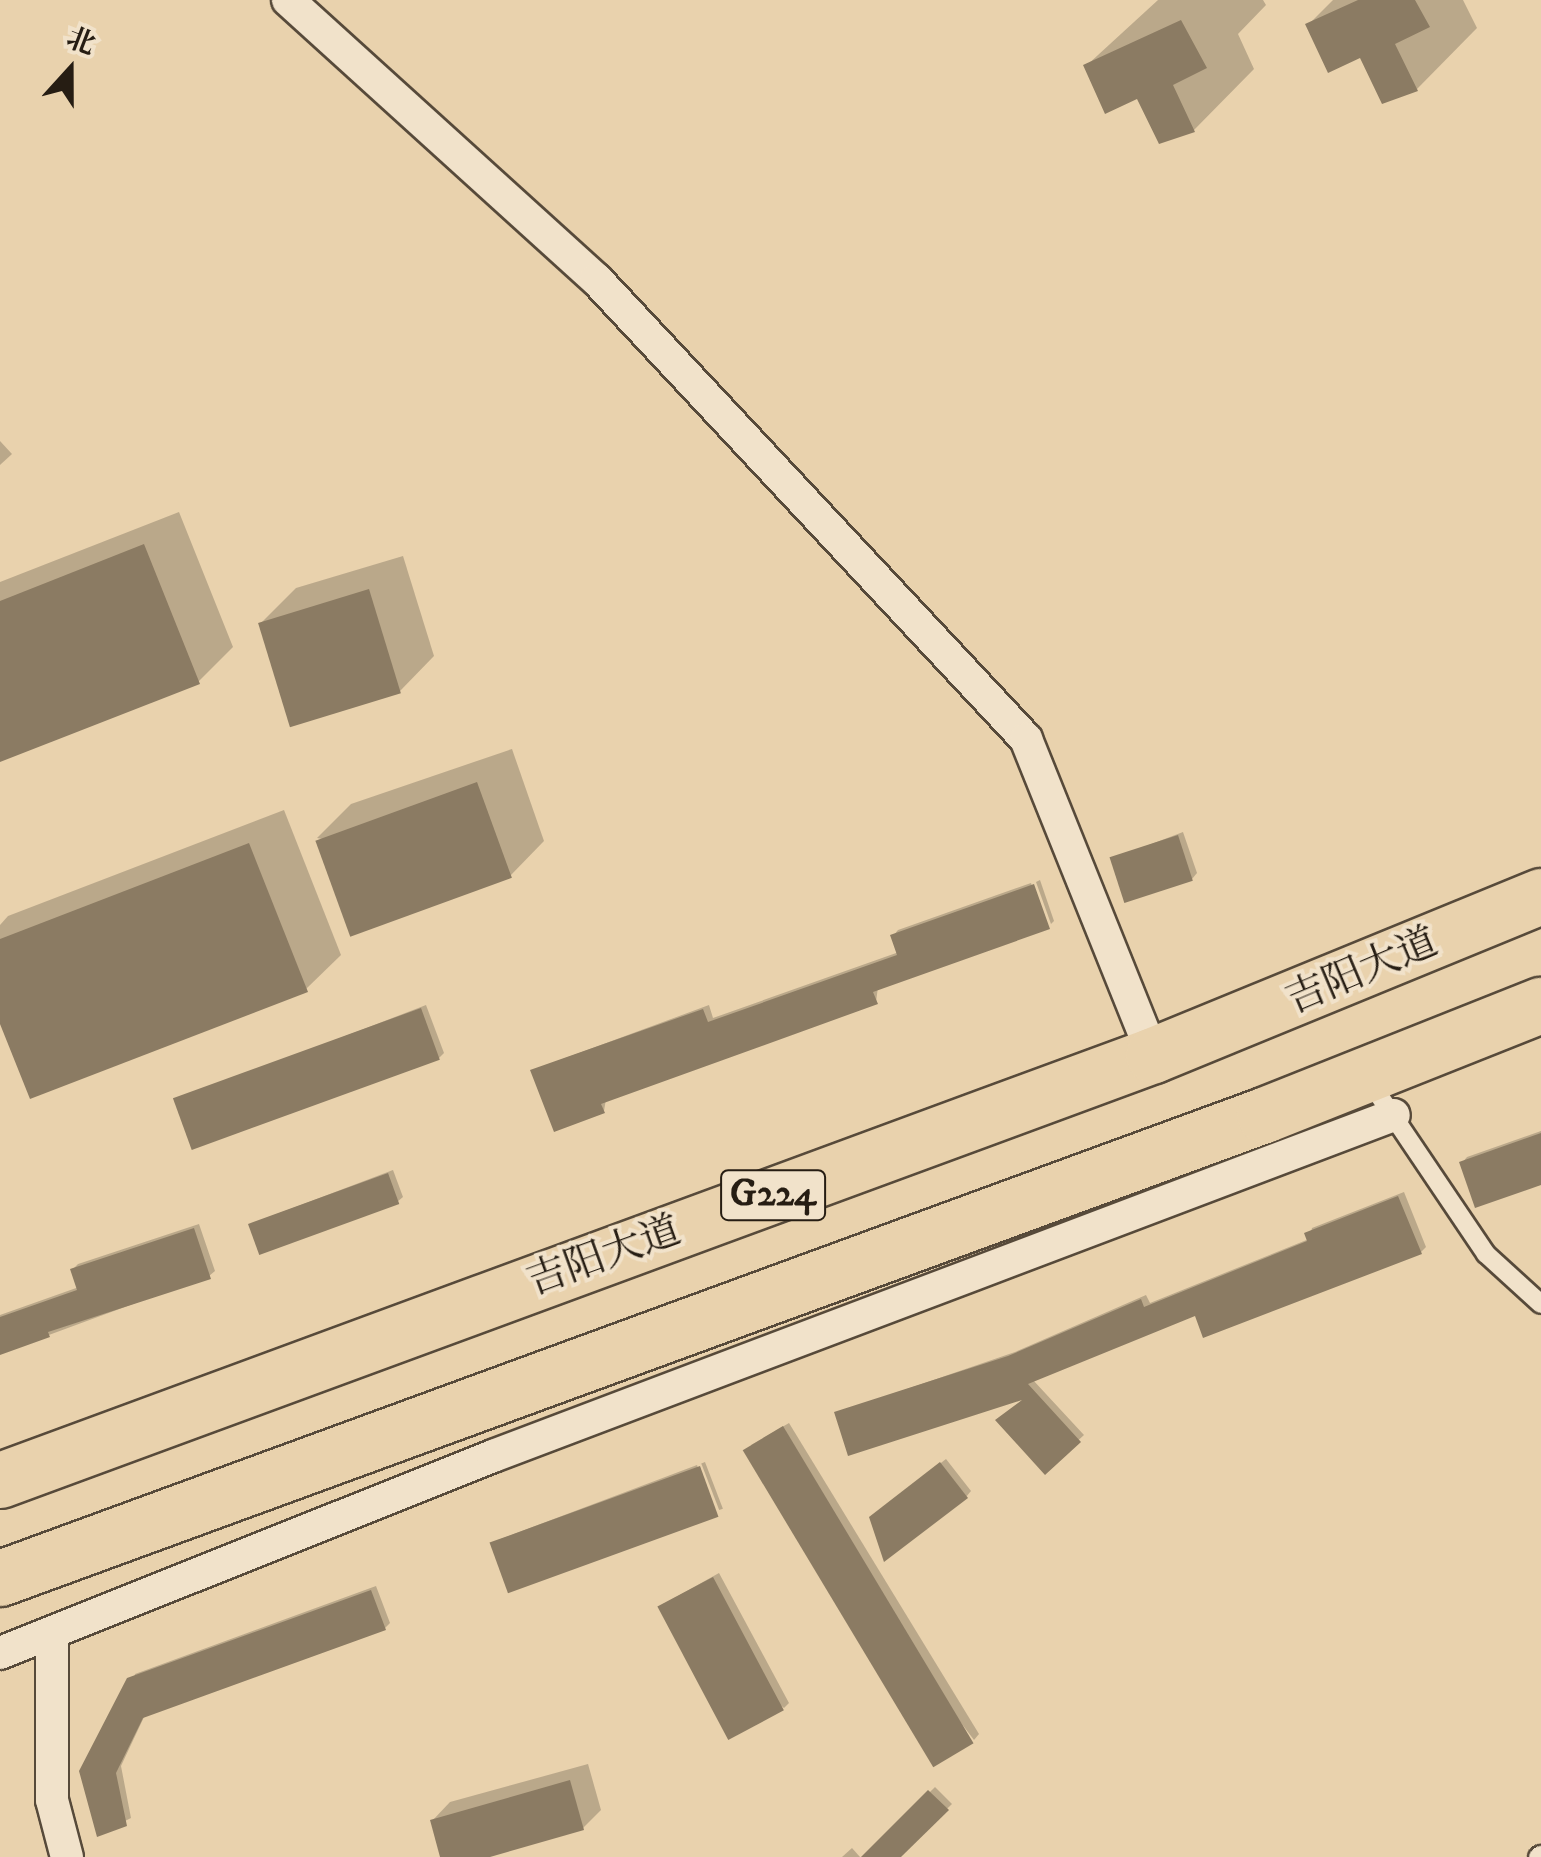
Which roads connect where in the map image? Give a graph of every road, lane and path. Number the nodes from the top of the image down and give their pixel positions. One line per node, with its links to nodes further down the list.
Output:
1 (288, 0): 4 (street)
2 (1541, 896): 4 (highway, 吉阳大道 / G224)
3 (1541, 1005): 5 (highway, G224)
4 (1153, 1055): 7 (highway, 吉阳大道 / G224)
5 (1380, 1095): 6 (lane); 8 (highway, G224); 9 (street)
6 (1541, 1304)
7 (0, 1480)
8 (0, 1578)
9 (52, 1632): 10 (street); 11 (street)
10 (0, 1653)
11 (67, 1857)

